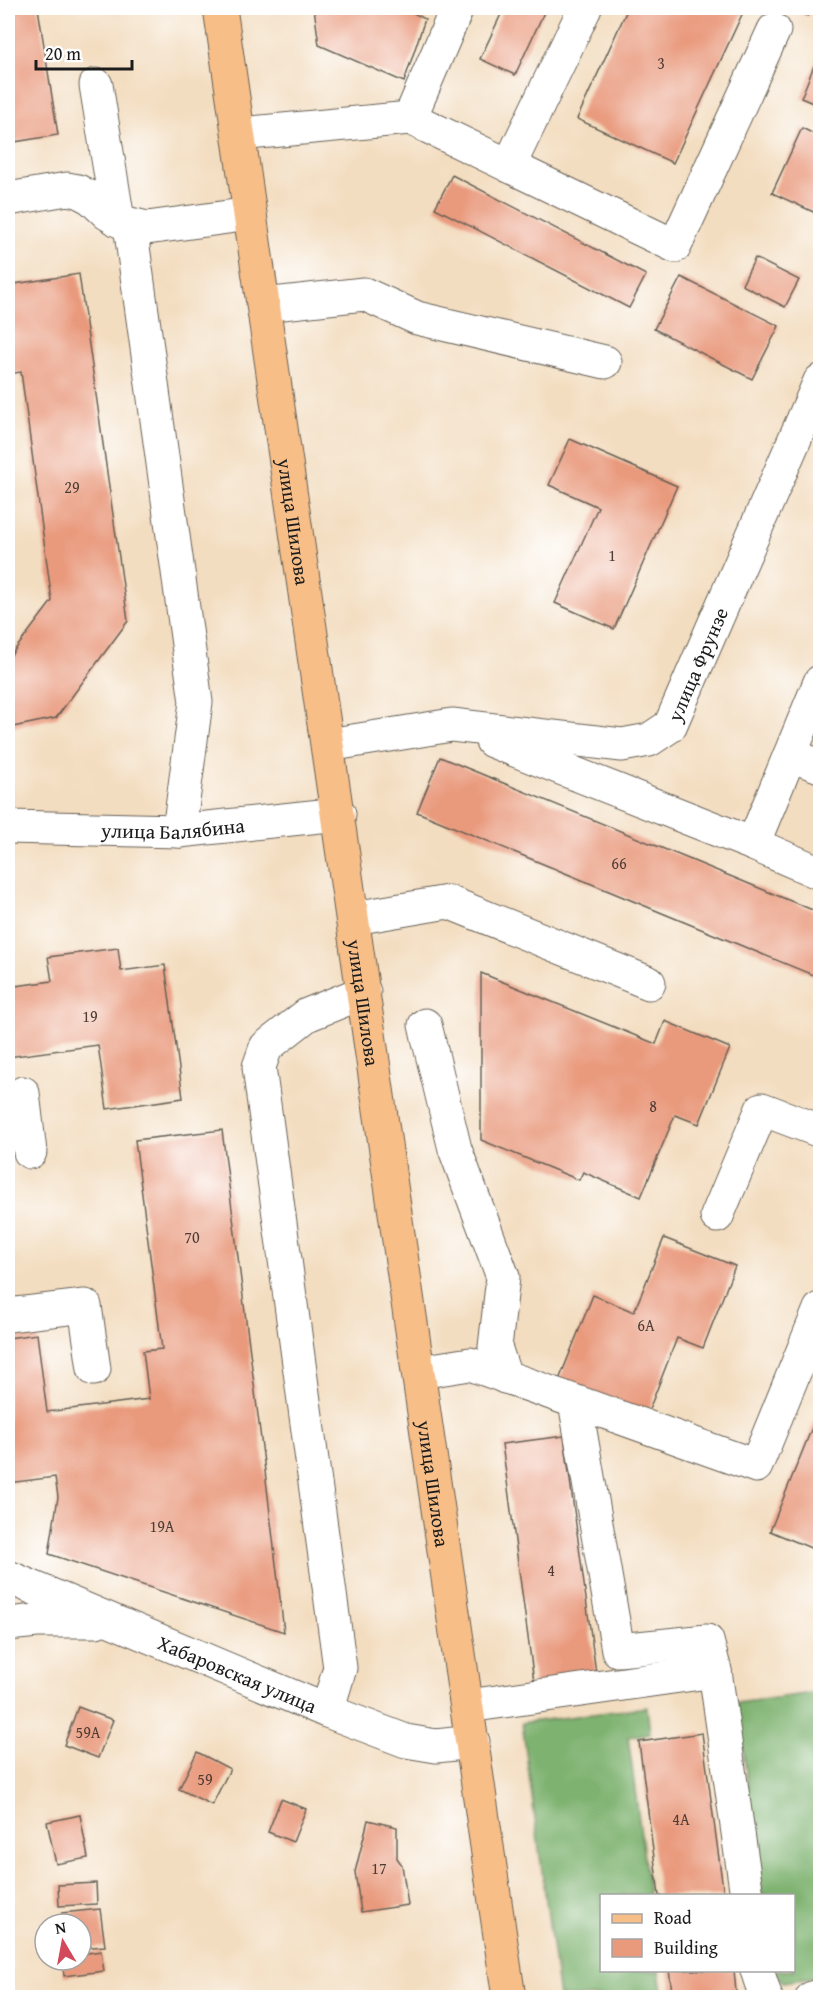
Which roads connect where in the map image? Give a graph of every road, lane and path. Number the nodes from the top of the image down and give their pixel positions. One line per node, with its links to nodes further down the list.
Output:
1 (220, 8): 7 (main road, улица Шилова)
2 (458, 8): 6 (street)
3 (585, 8): 8 (street)
4 (774, 30): 8 (street)
5 (96, 85): 11 (street)
6 (410, 117): 7 (street); 8 (street)
7 (239, 134): 10 (main road, улица Шилова)
8 (509, 166)
9 (8, 199): 11 (street)
10 (250, 214): 11 (street); 12 (main road, улица Шилова)
11 (124, 222): 22 (street)
12 (264, 305): 13 (street); 17 (main road, улица Шилова)
13 (606, 362)
14 (820, 381): 16 (street, улица Фрунзе)
15 (820, 682): 18 (street)
16 (452, 725): 17 (street, улица Фрунзе); 23 (street)
17 (328, 745): 20 (main road, улица Шилова)
18 (790, 755): 19 (street); 23 (street)
19 (820, 766)
20 (339, 814): 22 (street, улица Балябина); 25 (main road, улица Шилова)
21 (8, 827): 22 (street, улица Балябина)
22 (179, 831)
23 (753, 844): 24 (street)
24 (820, 873)
25 (354, 918): 26 (street); 27 (main road, улица Шилова)
26 (649, 983)
27 (364, 992): 36 (main road, улица Шилова); 44 (street)
28 (425, 1025): 37 (street)
29 (23, 1093): 31 (street)
30 (820, 1131): 32 (street)
31 (31, 1152)
32 (717, 1216)
33 (820, 1309): 38 (street)
34 (8, 1315): 35 (street)
35 (94, 1369)
36 (419, 1371): 37 (street); 43 (main road, улица Шилова)
37 (505, 1377): 38 (street)
38 (575, 1402): 42 (street)
39 (8, 1577): 40 (street, Хабаровская улица)
40 (112, 1621): 41 (street); 44 (street, Хабаровская улица)
41 (8, 1624)
42 (715, 1671): 43 (street); 46 (street)
43 (468, 1706): 45 (main road, улица Шилова)
44 (327, 1711): 45 (street, Хабаровская улица)
45 (473, 1742): 49 (main road, улица Шилова)
46 (747, 1894)
47 (757, 1972): 50 (street)
48 (820, 1996): 51 (street)
49 (509, 1998)
50 (766, 1998)
51 (812, 1998)

